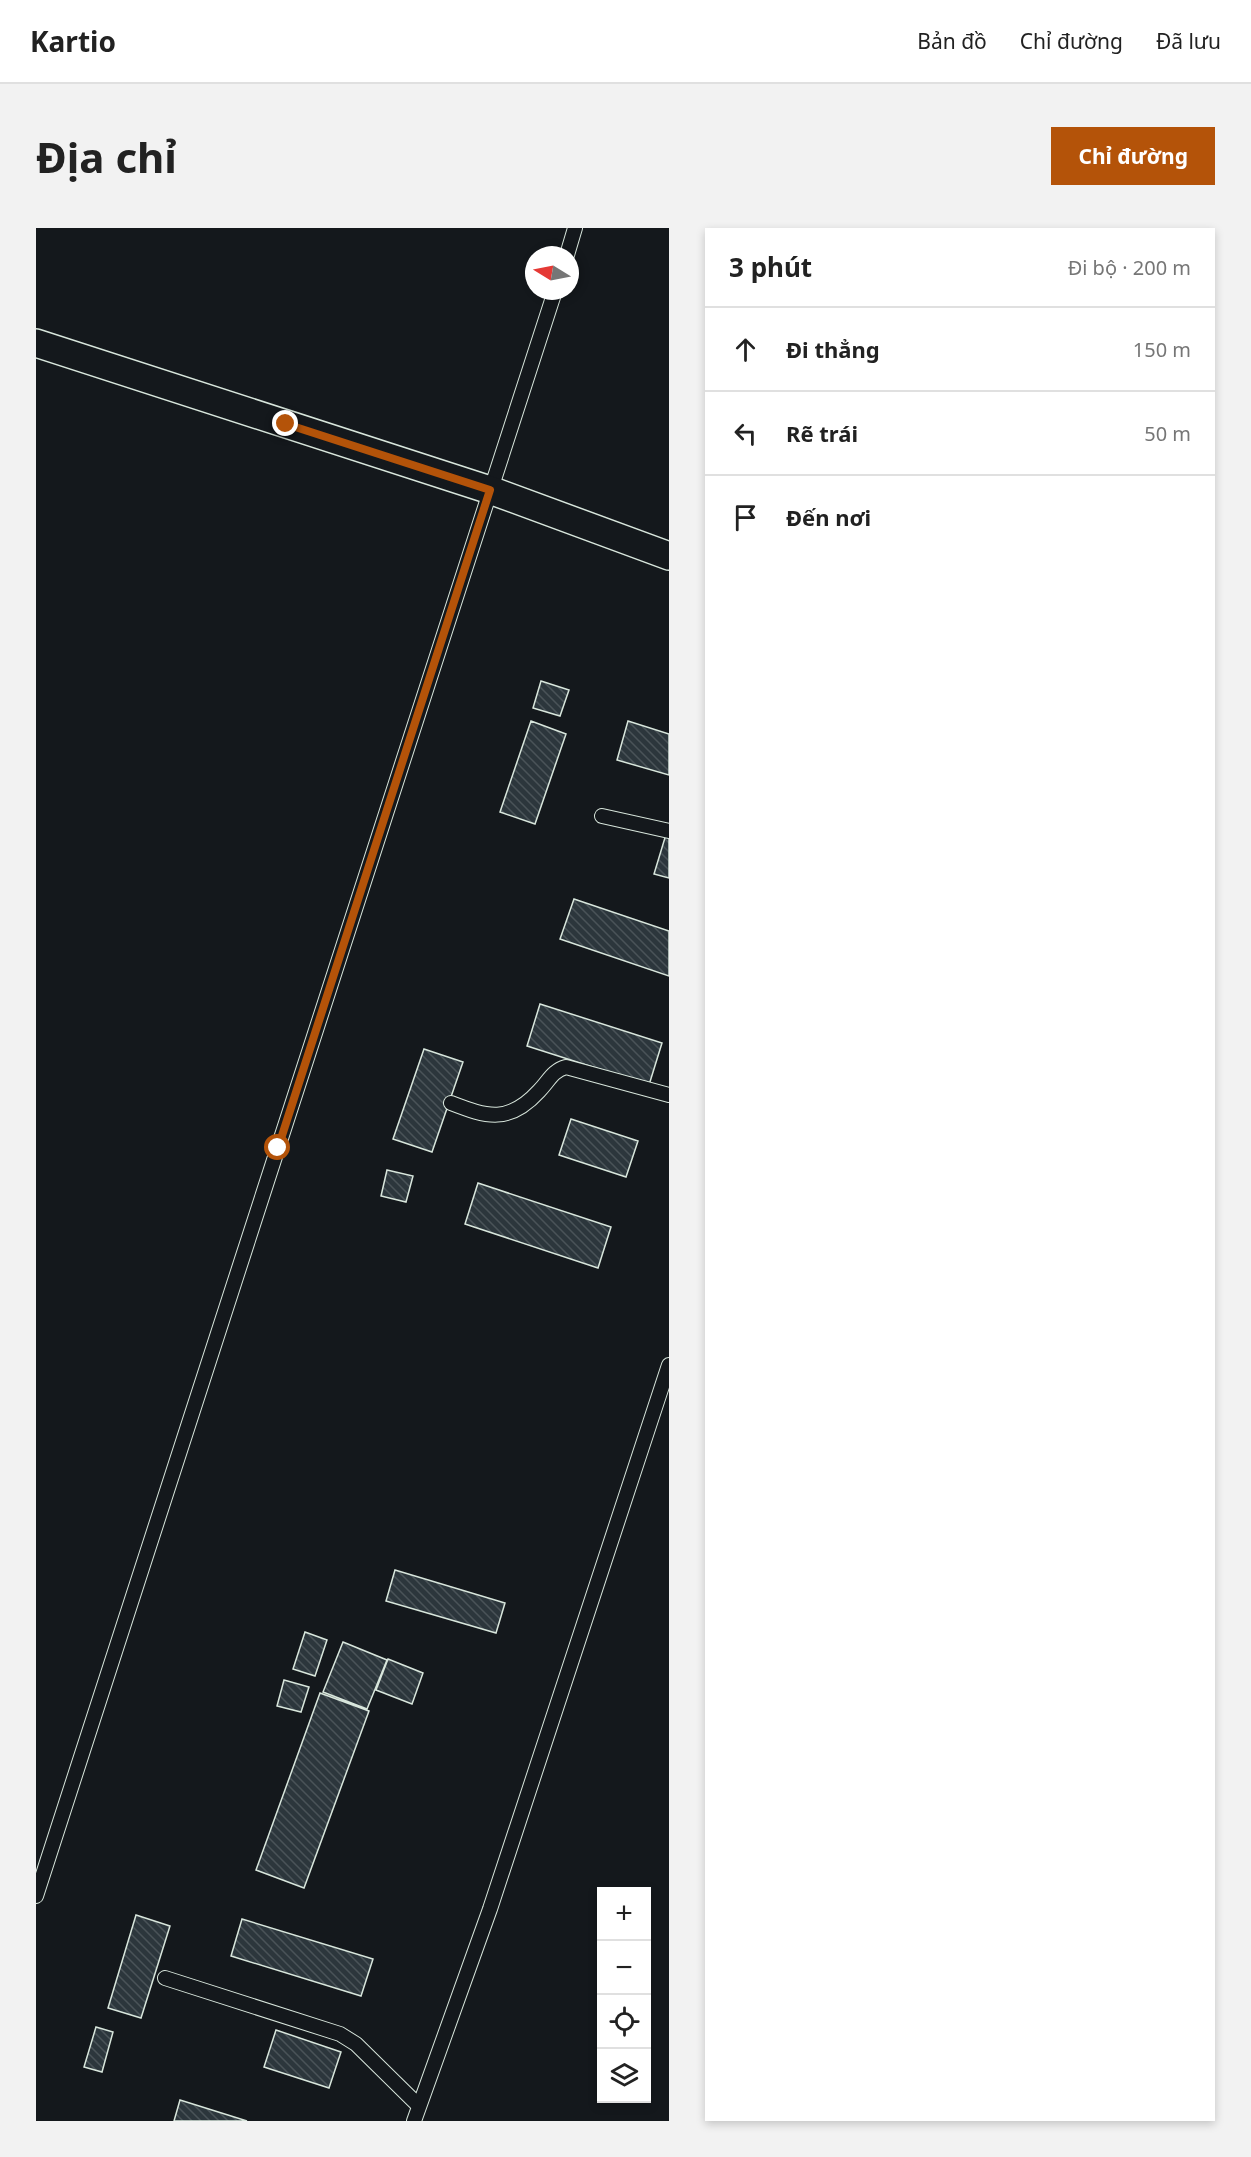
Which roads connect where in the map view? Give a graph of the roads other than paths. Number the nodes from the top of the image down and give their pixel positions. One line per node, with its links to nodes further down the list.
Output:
1 (575, 228): 2 (lane)
2 (570, 246)
3 (552, 300): 5 (lane)
4 (36, 343): 5 (street)
5 (490, 490): 6 (street); 12 (lane)
6 (669, 556)
7 (602, 816): 8 (lane)
8 (669, 831)
9 (669, 1095): 10 (lane)
10 (451, 1103)
11 (669, 1365): 14 (lane)
12 (36, 1896)
13 (165, 1978): 14 (lane)
14 (419, 2106): 15 (lane)
15 (414, 2121)

